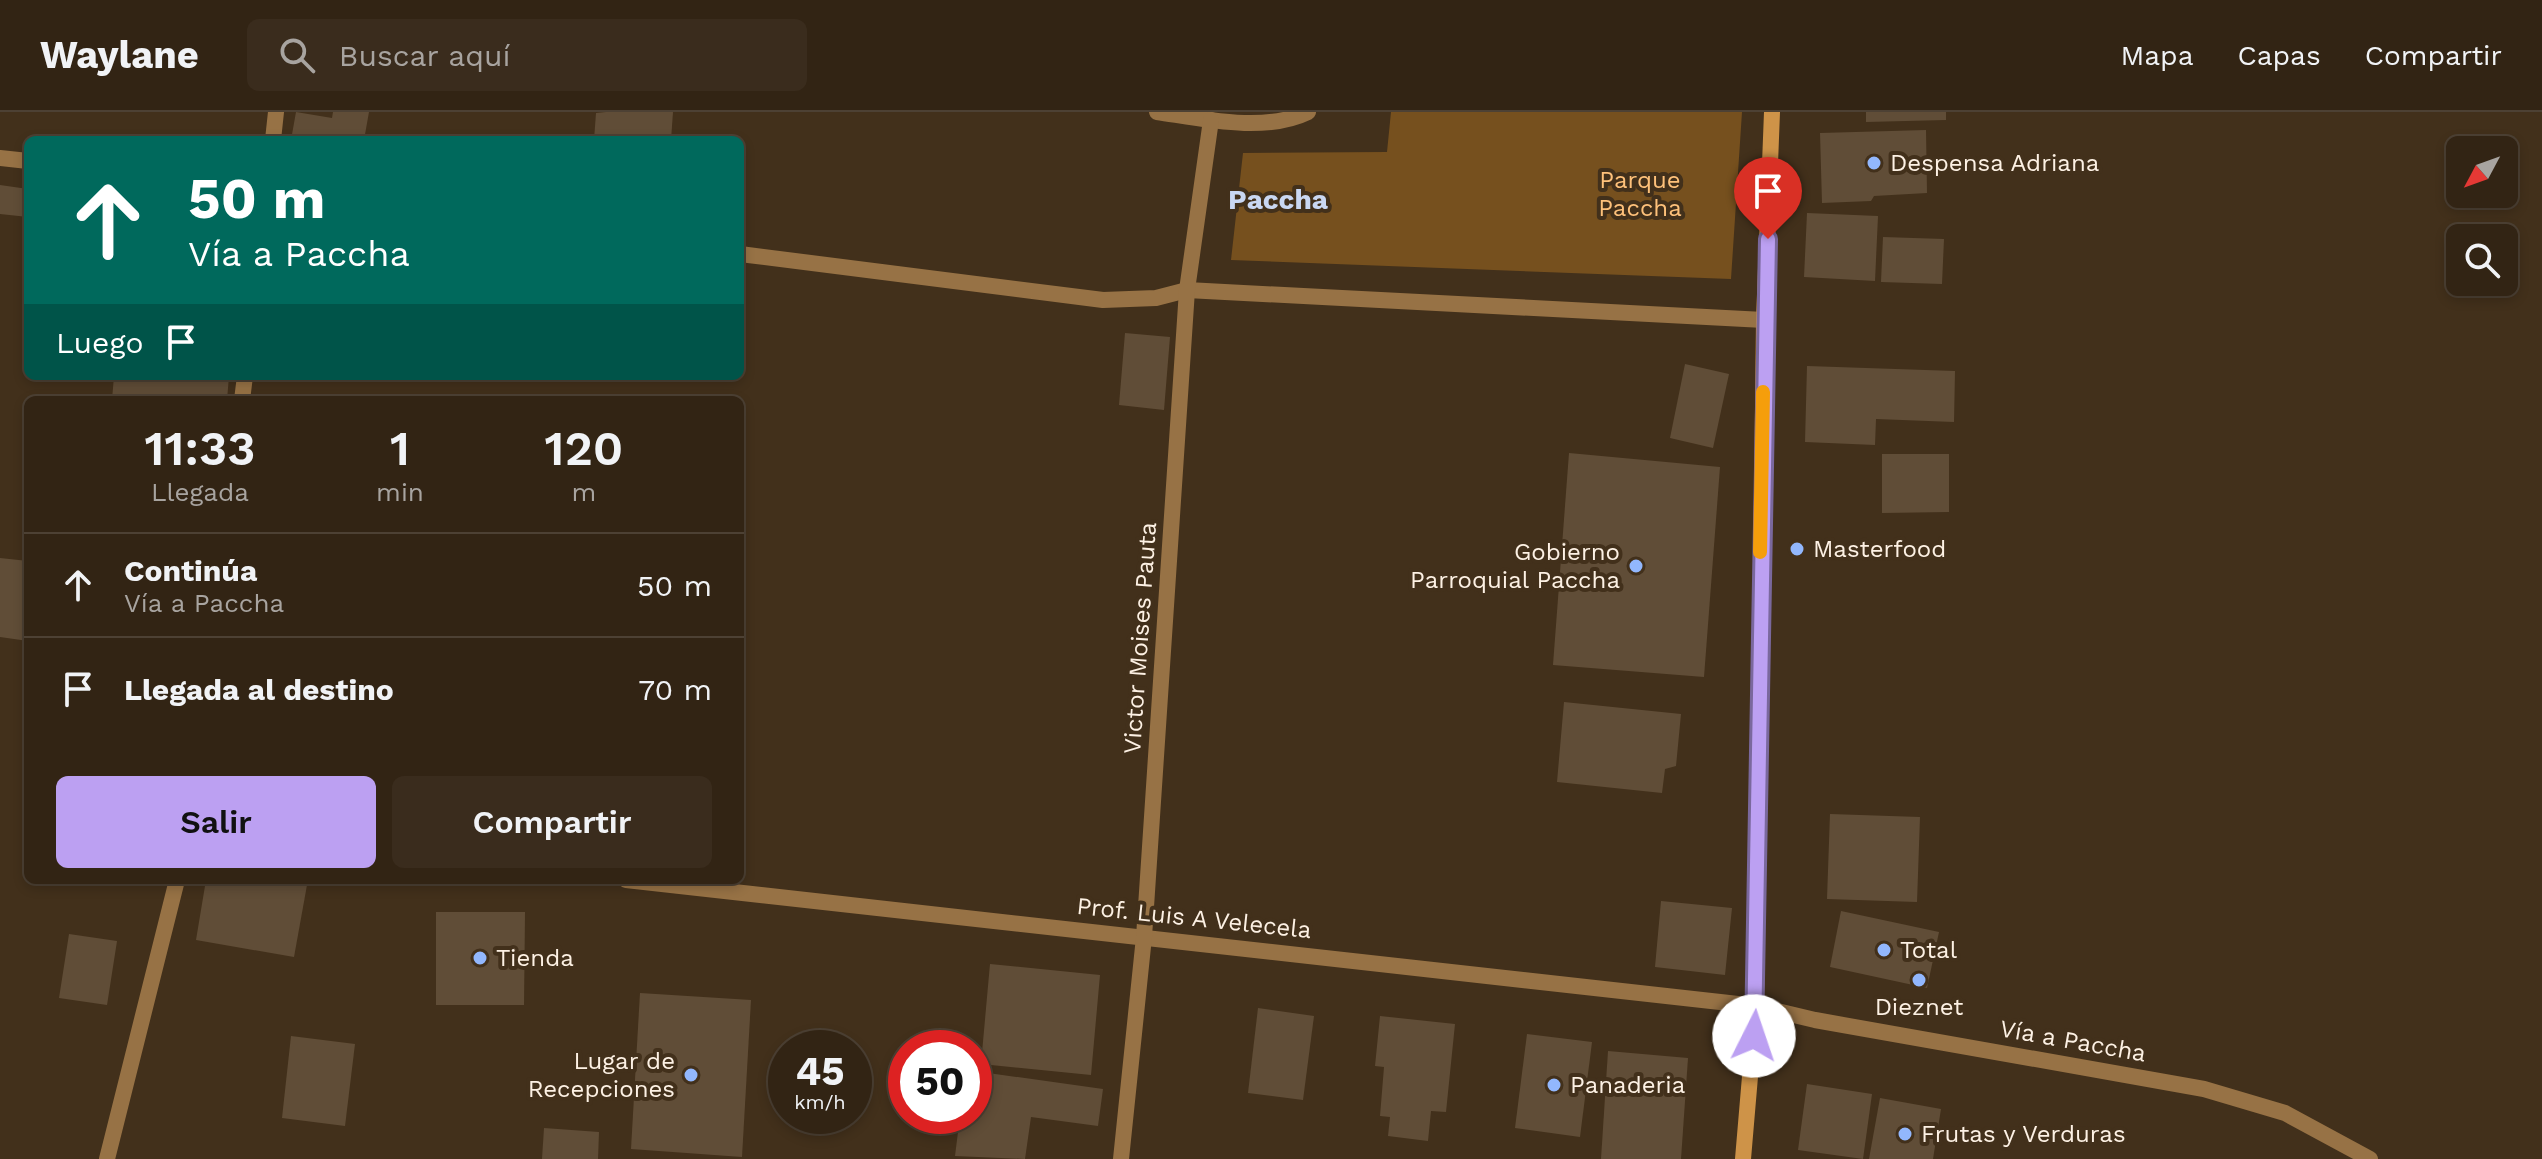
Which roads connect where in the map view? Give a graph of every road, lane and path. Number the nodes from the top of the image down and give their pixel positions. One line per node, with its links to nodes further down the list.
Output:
1 (276, 112): 6 (street)
2 (1157, 112): 5 (street)
3 (1308, 112): 5 (street)
4 (1772, 112): 11 (main road)
5 (1211, 120): 10 (street, Victor Moises Pauta)
6 (273, 136)
7 (0, 158): 8 (street)
8 (24, 161)
9 (744, 255): 10 (street)
10 (1187, 290): 11 (street); 14 (street, Victor Moises Pauta)
11 (1764, 320): 15 (main road)
12 (176, 884): 16 (street)
13 (662, 884): 14 (street, Prof. Luis A Velecela)
14 (1144, 937): 15 (street, Prof. Luis A Velecela); 17 (street, Victor Moises Pauta)
15 (1756, 1006): 18 (main road); 19 (street, Vía a Paccha)
16 (107, 1159)
17 (1121, 1159)
18 (1743, 1159)
19 (2370, 1159)

